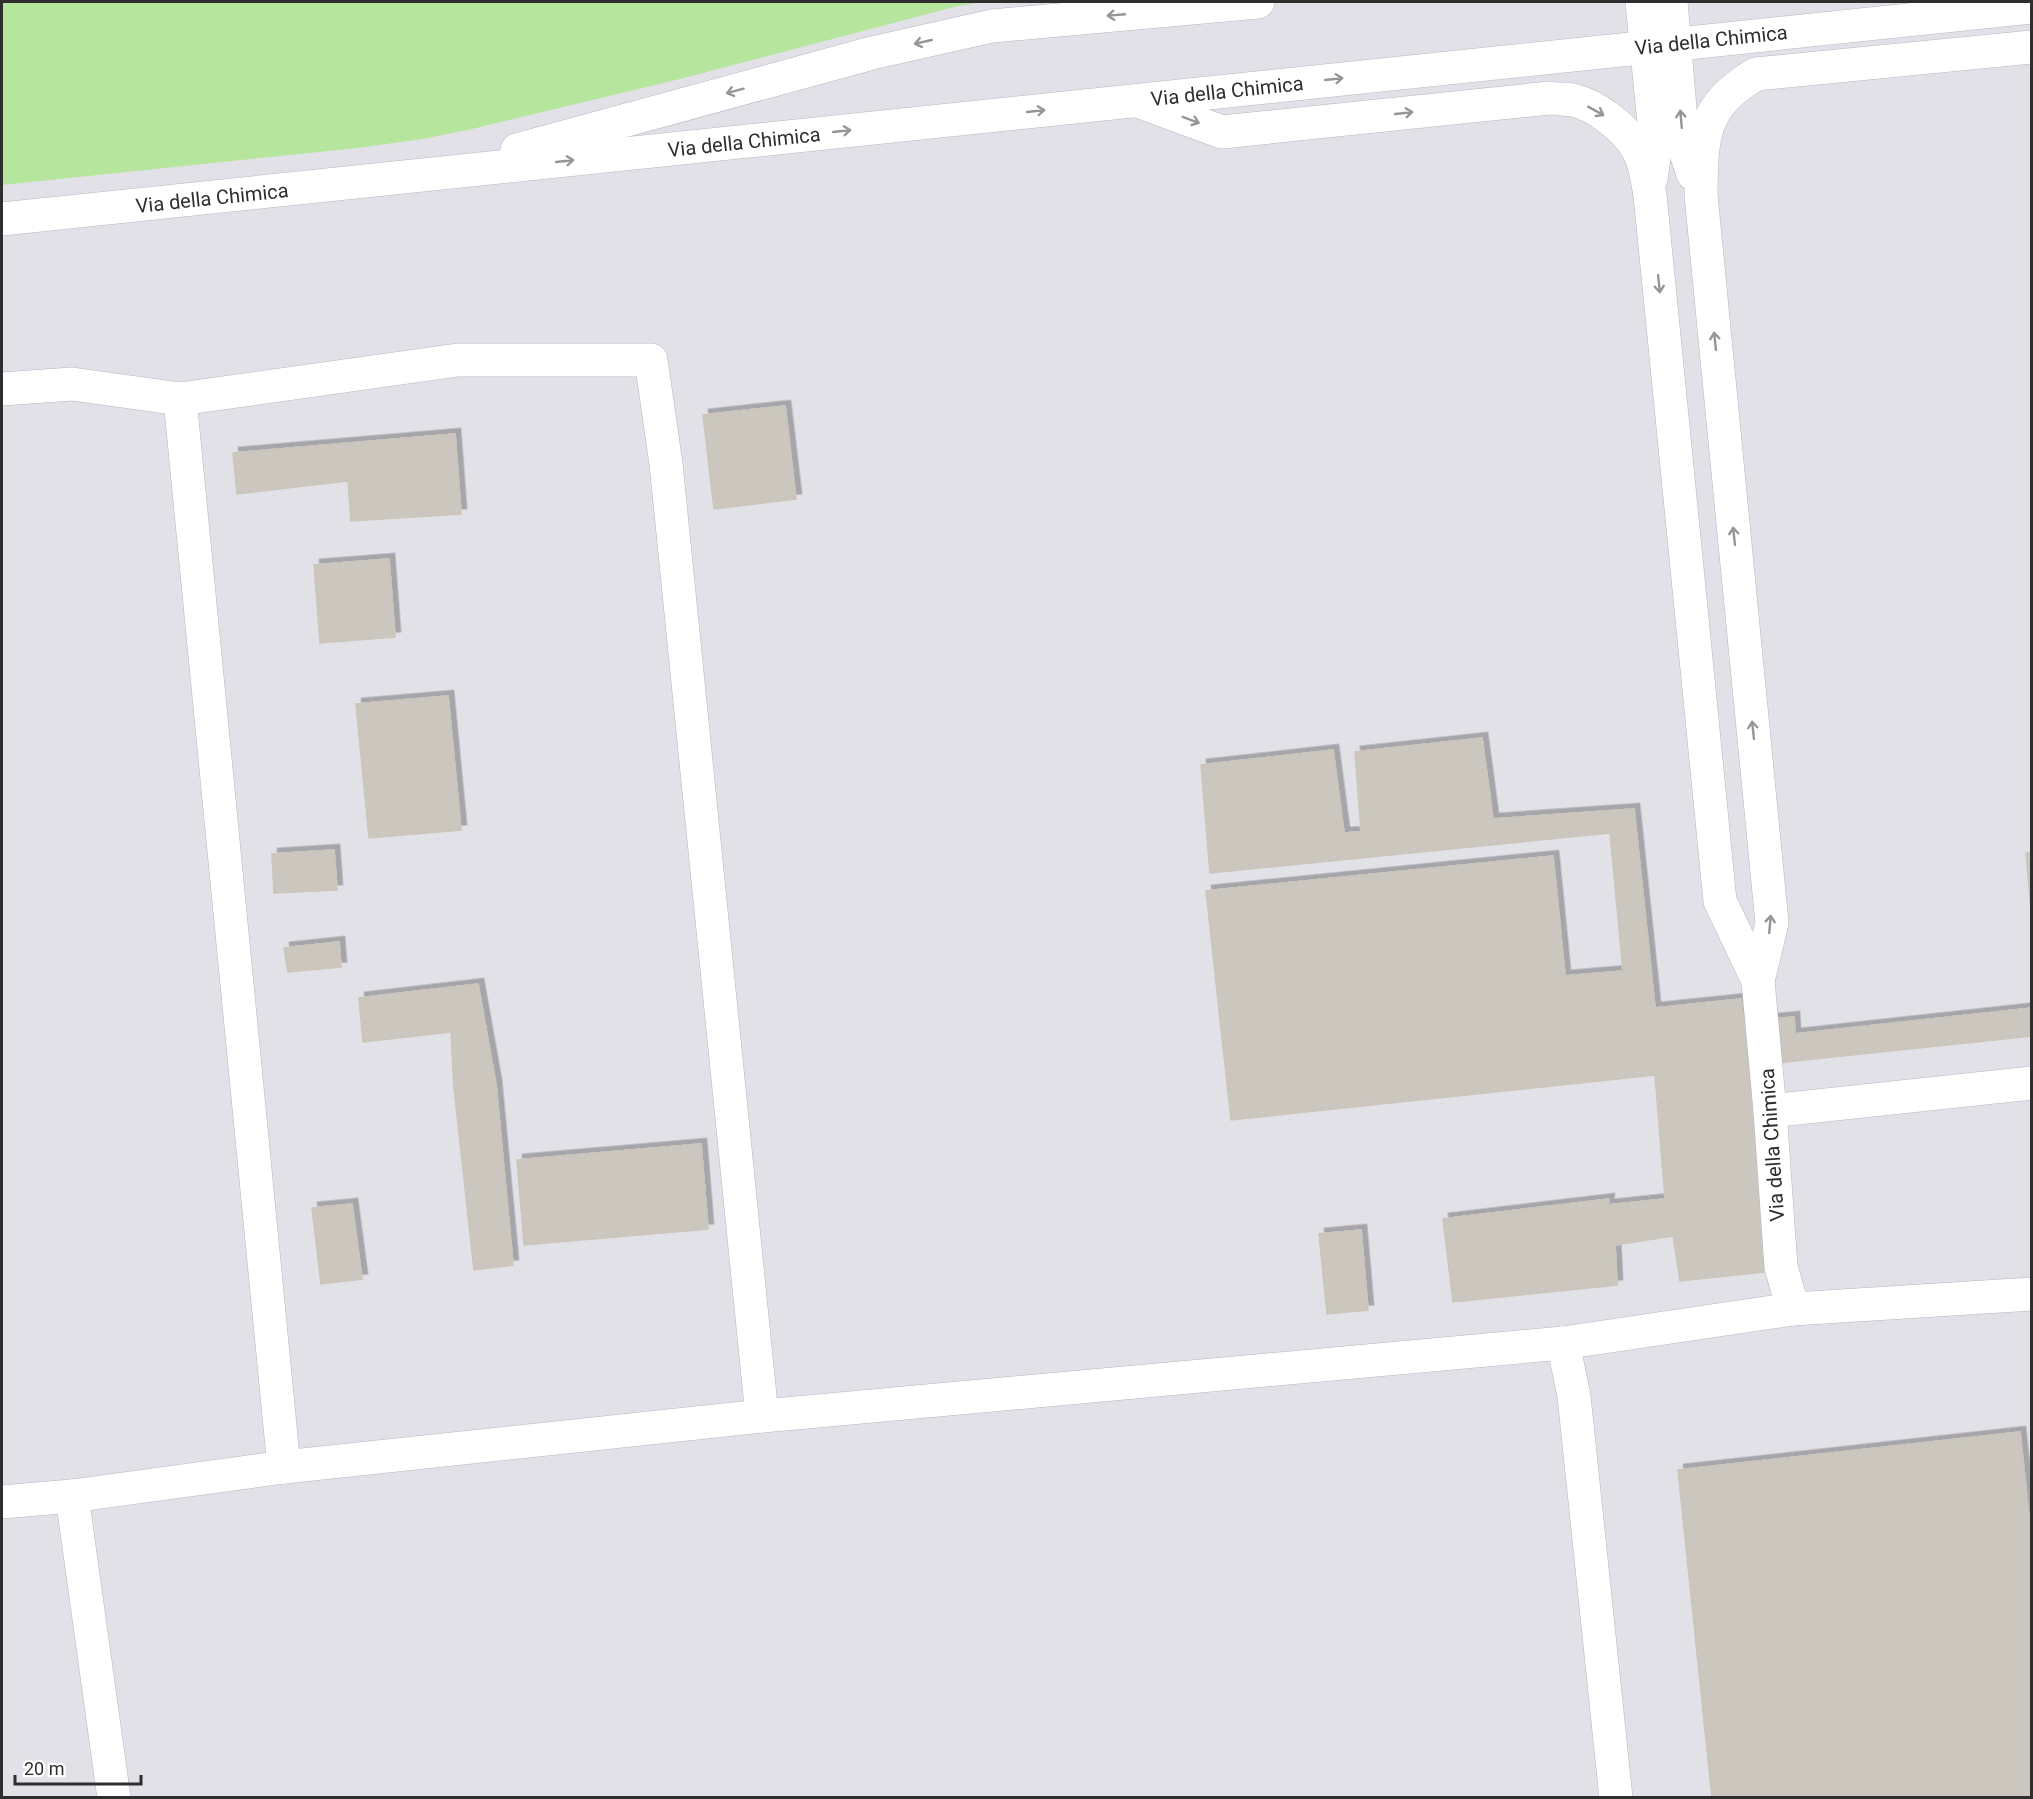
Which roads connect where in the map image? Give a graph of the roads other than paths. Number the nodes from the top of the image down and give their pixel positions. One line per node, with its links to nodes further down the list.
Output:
1 (1258, 2): 8 (lane, Via della Chimica, one-way to 8)
2 (1642, 2): 5 (lane)
3 (1671, 2): 5 (lane)
4 (2031, 7): 5 (lane, Via della Chimica)
5 (1661, 44): 7 (lane, Via della Chimica, one-way to 5); 9 (lane); 10 (lane, one-way to 5)
6 (2031, 47): 10 (lane)
7 (1136, 100): 8 (lane, Via della Chimica, one-way to 7); 9 (lane, one-way to 9)
8 (423, 176): 11 (lane, Via della Chimica)
9 (1650, 195): 14 (lane, one-way to 14)
10 (1701, 195): 14 (lane, one-way to 10)
11 (2, 219)
12 (2, 388): 13 (lane)
13 (180, 399): 20 (lane); 21 (lane)
14 (1758, 981): 16 (lane, Via della Chimica)
15 (2031, 1083): 16 (lane)
16 (1770, 1111): 18 (lane, Via della Chimica)
17 (2031, 1294): 18 (lane)
18 (1793, 1309): 19 (lane)
19 (1563, 1343): 20 (lane); 25 (lane)
20 (762, 1416): 21 (lane)
21 (285, 1467): 22 (lane)
22 (72, 1496): 23 (lane); 24 (lane)
23 (2, 1502)
24 (114, 1797)
25 (1616, 1797)

